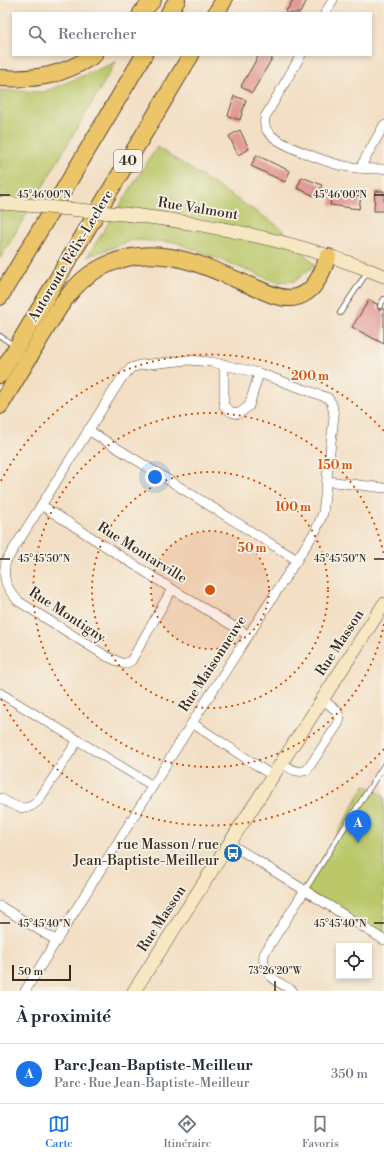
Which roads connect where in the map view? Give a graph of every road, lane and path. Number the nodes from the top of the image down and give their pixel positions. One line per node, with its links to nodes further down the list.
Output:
1 (153, 0): 5 (highway)
2 (177, 0): 6 (highway)
3 (224, 0): 7 (highway)
4 (333, 0): 8 (street)
5 (142, 12)
6 (170, 12)
7 (217, 12)
8 (326, 12)
9 (92, 56): 13 (highway)
10 (143, 56): 21 (highway)
11 (190, 56): 26 (highway, Autoroute Félix-Leclerc / 40)
12 (300, 56): 15 (street)
13 (0, 78)
14 (384, 125): 15 (street)
15 (360, 168): 16 (street)
16 (384, 169)
17 (0, 203): 18 (street, Rue Valmont, bridge)
18 (328, 257): 19 (street, Rue Valmont); 31 (highway)
19 (368, 270): 20 (street, Rue Valmont); 24 (lane)
20 (384, 276)
21 (0, 297)
22 (384, 299): 23 (lane)
23 (380, 306)
24 (340, 313)
25 (0, 336): 26 (lane)
26 (17, 347): 29 (highway, Autoroute Félix-Leclerc / 40)
27 (224, 364): 28 (street, Rue Maisonneuve); 28 (street); 30 (street, Rue Maisonneuve)
28 (259, 373): 33 (street, Rue Maisonneuve)
29 (0, 375)
30 (121, 379): 32 (street, Rue Montigny)
31 (0, 406)
32 (88, 430): 35 (street, Rue Montigny); 36 (street)
33 (327, 481): 34 (street); 36 (street, Rue Maisonneuve)
34 (384, 488)
35 (41, 505): 37 (street, Rue Montarville); 37 (street, Rue Montigny)
36 (297, 560): 39 (street, Rue Maisonneuve)
37 (172, 589): 39 (street, Rue Montarville)
38 (384, 604): 41 (street, Rue Masson)
39 (248, 635): 42 (street, Rue Maisonneuve)
40 (0, 693): 43 (street)
41 (322, 699): 44 (street, Rue Masson); 44 (street, Rue Masson)
42 (192, 723): 46 (street); 47 (street, Rue Maisonneuve)
43 (78, 740): 47 (street); 48 (street)
44 (282, 763): 46 (street, Rue Masson)
45 (384, 765): 50 (lane)
46 (273, 776): 49 (street, Rue Masson)
47 (153, 786): 53 (street, Rue Maisonneuve)
48 (0, 798)
49 (229, 843): 50 (street); 55 (street, Rue Masson)
50 (305, 890): 52 (street); 56 (street)
51 (0, 906): 53 (street)
52 (384, 940)
53 (57, 942): 54 (street, Rue Maisonneuve)
54 (25, 991)
55 (134, 991)
56 (293, 991)

